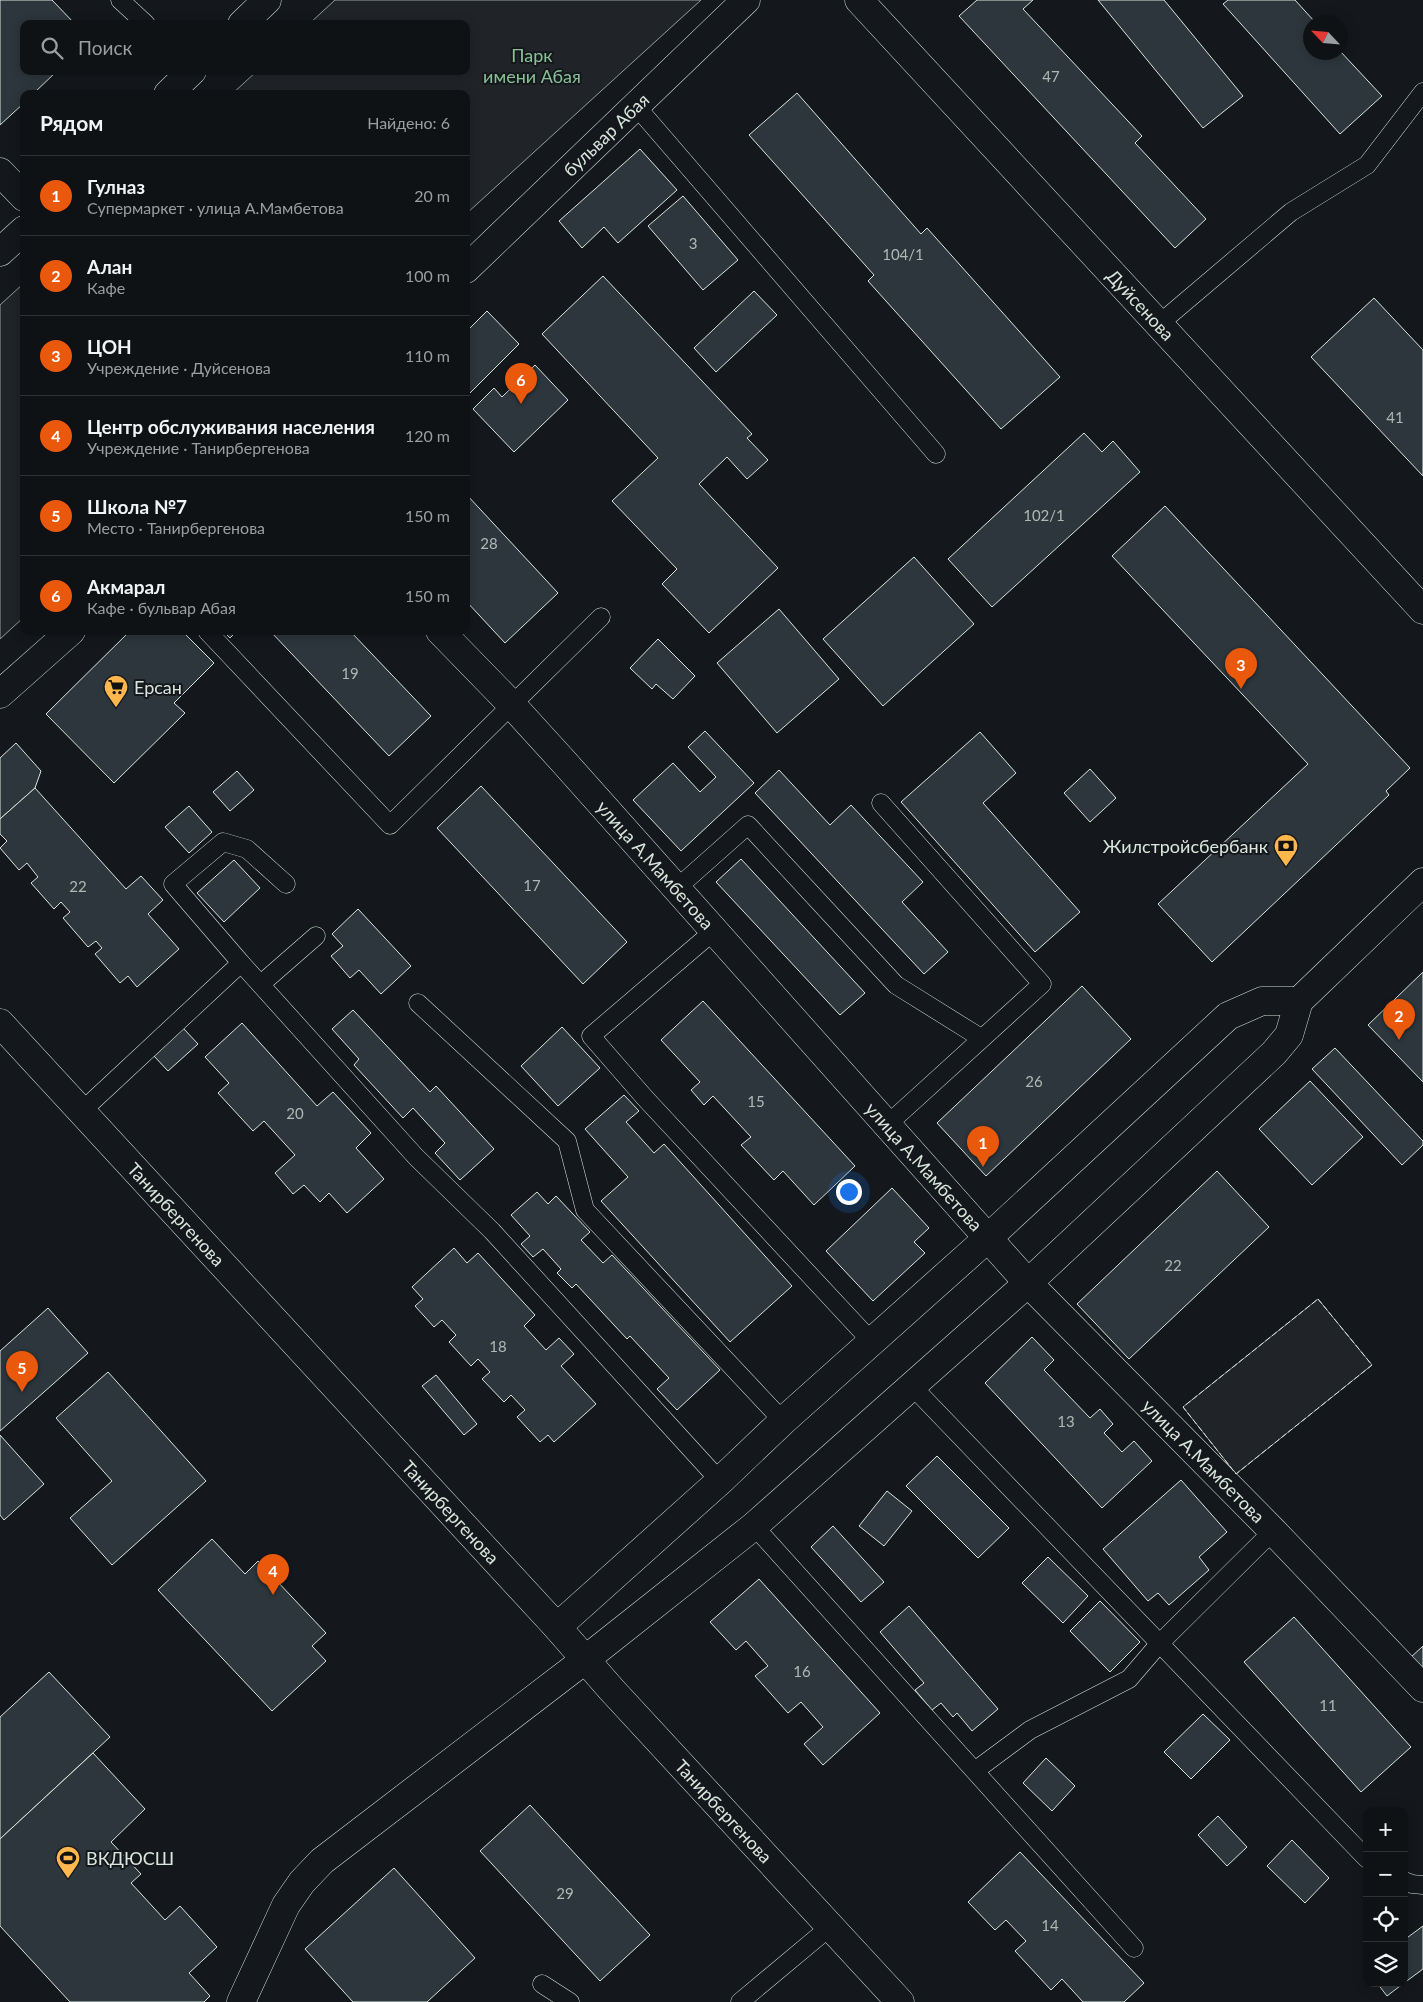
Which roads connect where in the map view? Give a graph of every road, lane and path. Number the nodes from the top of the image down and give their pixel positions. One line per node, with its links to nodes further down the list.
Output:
1 (120, 0): 5 (lane)
2 (267, 0): 6 (street)
3 (746, 0): 10 (street, бульвар Абая)
4 (859, 0): 16 (street, Дуйсенова)
5 (142, 20)
6 (246, 20)
7 (188, 75): 8 (street)
8 (172, 90)
9 (1423, 92): 16 (lane)
10 (636, 106): 15 (street, бульвар Абая); 17 (lane)
11 (0, 172): 12 (street)
12 (20, 193)
13 (20, 234): 14 (street)
14 (0, 252)
15 (470, 265)
16 (1159, 324): 18 (street, Дуйсенова)
17 (936, 454)
18 (1423, 610)
19 (601, 617): 24 (lane)
20 (66, 635): 23 (street)
21 (212, 635): 24 (lane)
22 (444, 635): 24 (street, улица А.Мамбетова)
23 (0, 694)
24 (512, 704): 28 (street, улица А.Мамбетова)
25 (881, 803): 36 (lane)
26 (1423, 882): 33 (street)
27 (286, 884): 31 (lane)
28 (677, 888): 29 (street, улица А.Мамбетова); 36 (lane)
29 (715, 930): 38 (street, улица А.Мамбетова); 41 (lane)
30 (316, 936): 32 (lane)
31 (241, 963): 32 (lane); 37 (lane)
32 (261, 984): 44 (lane)
33 (1299, 1000): 39 (street); 40 (street)
34 (418, 1003): 43 (lane)
35 (0, 1023): 37 (street, Танирбергенова)
36 (981, 1038): 38 (lane)
37 (82, 1112): 47 (street, Танирбергенова)
38 (888, 1124): 39 (street, улица А.Мамбетова)
39 (989, 1237): 40 (street, улица А.Мамбетова); 41 (street)
40 (1028, 1282): 42 (street); 46 (street, улица А.Мамбетова)
41 (872, 1342): 43 (street)
42 (912, 1386): 45 (street); 48 (lane)
43 (783, 1421): 44 (street)
44 (720, 1481): 47 (street)
45 (754, 1526): 49 (street); 51 (lane)
46 (1273, 1531): 48 (lane); 50 (street, улица А.Мамбетова)
47 (558, 1627): 49 (street, Танирбергенова)
48 (1159, 1644): 51 (lane); 52 (lane)
49 (586, 1659): 55 (street, Танирбергенова); 58 (street)
50 (1423, 1688)
51 (976, 1770): 56 (lane)
52 (1363, 1855)
53 (1408, 1882): 54 (lane)
54 (1423, 1885)
55 (830, 1926): 60 (lane); 61 (street, Танирбергенова)
56 (1134, 1948)
57 (542, 1984): 59 (lane)
58 (241, 2002)
59 (570, 2002)
60 (740, 2002)
61 (900, 2002)

